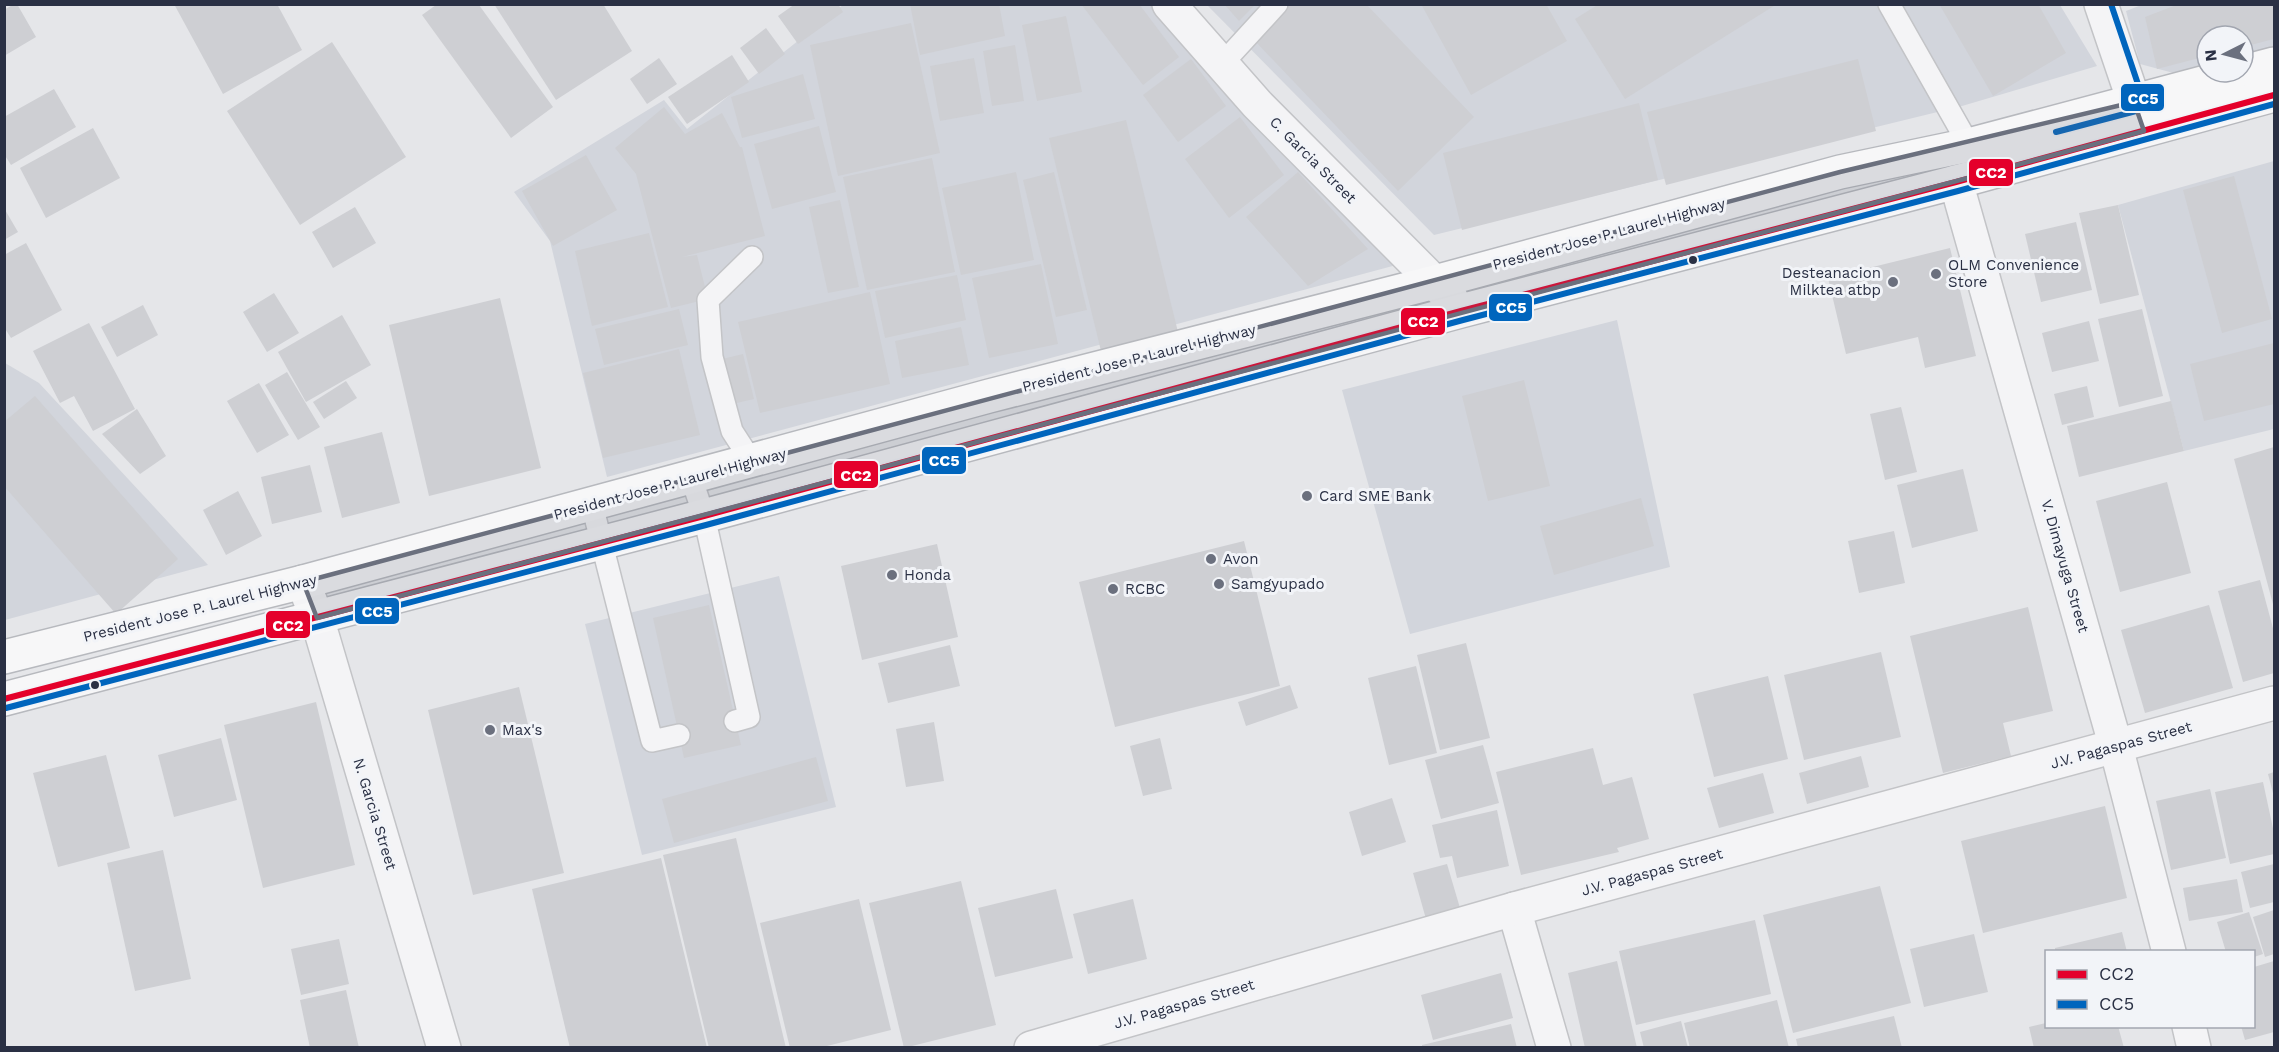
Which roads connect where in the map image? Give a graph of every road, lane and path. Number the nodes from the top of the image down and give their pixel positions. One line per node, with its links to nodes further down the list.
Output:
1 (1169, 4): 5 (street, C. Garcia Street)
2 (1277, 4): 5 (lane)
3 (1888, 4): 9 (lane)
4 (2107, 6): 8 (street)
5 (1222, 64): 12 (street, C. Garcia Street)
6 (2274, 64): 8 (highway, President Jose P. Laurel Highway)
7 (2274, 95): 8 (highway, President Jose P. Laurel Highway)
8 (2139, 116): 9 (highway, President Jose P. Laurel Highway); 10 (highway, President Jose P. Laurel Highway)
9 (1969, 145): 12 (highway, President Jose P. Laurel Highway)
10 (1956, 182): 13 (highway, President Jose P. Laurel Highway); 26 (street, V. Dimayuga Street)
11 (752, 257): 14 (lane)
12 (1436, 282): 13 (street, C. Garcia Street); 14 (highway, President Jose P. Laurel Highway)
13 (1461, 311): 17 (highway, President Jose P. Laurel Highway)
14 (752, 462): 15 (highway, President Jose P. Laurel Highway)
15 (691, 477): 16 (highway, President Jose P. Laurel Highway); 17 (lane)
16 (592, 506): 18 (lane); 19 (highway, President Jose P. Laurel Highway)
17 (704, 516): 18 (highway, President Jose P. Laurel Highway); 24 (lane)
18 (602, 543): 20 (highway, President Jose P. Laurel Highway); 25 (lane)
19 (303, 582): 20 (street, N. Garcia Street); 21 (highway, President Jose P. Laurel Highway)
20 (317, 618): 22 (highway, President Jose P. Laurel Highway); 30 (street, N. Garcia Street)
21 (4, 657)
22 (4, 699)
23 (2274, 703): 26 (street, J.V. Pagaspas Street)
24 (735, 721)
25 (679, 735)
26 (2116, 747): 27 (street, J.V. Pagaspas Street); 28 (street, V. Dimayuga Street)
27 (1514, 909): 31 (street, J.V. Pagaspas Street); 32 (street)
28 (2169, 950)
29 (2189, 1028): 33 (street)
30 (444, 1047)
31 (1031, 1047)
32 (1554, 1047)
33 (2194, 1047)

